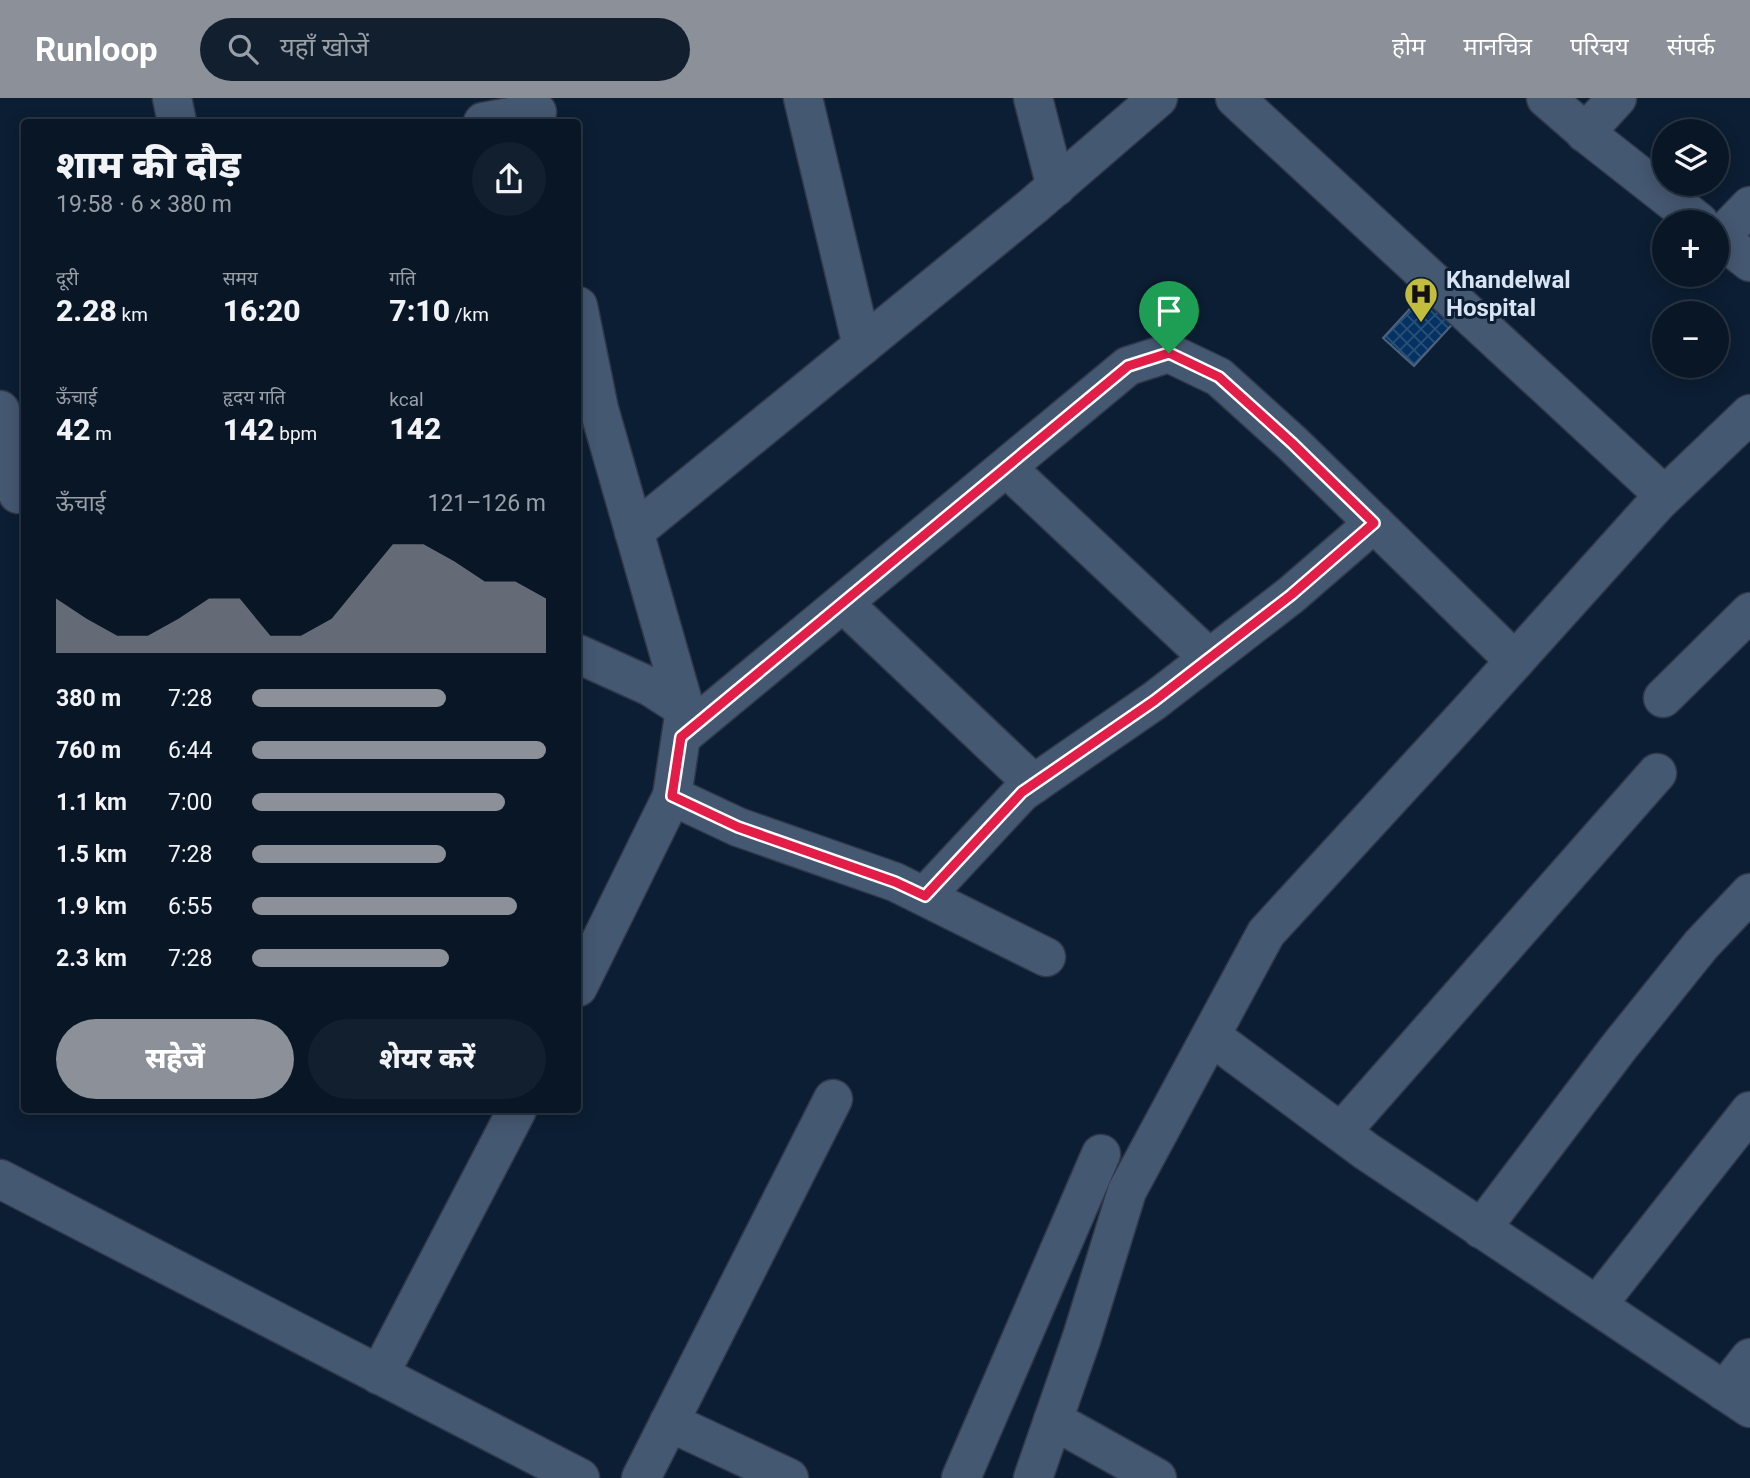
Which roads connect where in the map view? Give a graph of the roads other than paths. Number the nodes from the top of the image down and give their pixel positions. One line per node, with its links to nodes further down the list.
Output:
1 (172, 98): 9 (street)
2 (803, 98): 19 (street)
3 (1033, 98): 12 (street)
4 (1158, 98): 12 (street)
5 (1235, 98): 24 (street)
6 (1546, 98): 11 (street)
7 (1617, 98): 11 (street)
8 (536, 111): 10 (street)
9 (176, 119)
10 (497, 119)
11 (1585, 133): 14 (street)
12 (1056, 187): 19 (street)
13 (1750, 206): 15 (street)
14 (1684, 210)
15 (1729, 220)
16 (1729, 245): 17 (street)
17 (1750, 262)
18 (581, 328): 26 (street)
19 (862, 346): 26 (street)
20 (0, 410): 23 (street)
21 (1750, 414): 24 (street)
22 (1006, 468): 25 (street); 27 (street); 30 (street)
23 (14, 492)
24 (1664, 495): 31 (street)
25 (1374, 523): 30 (street); 31 (street)
26 (634, 532): 33 (street)
27 (843, 603): 33 (street); 35 (street)
28 (1750, 612): 32 (street)
29 (581, 654): 33 (street)
30 (1209, 658): 35 (street)
31 (1515, 661): 41 (street)
32 (1663, 698)
33 (683, 723): 36 (street)
34 (1657, 773): 45 (street)
35 (1034, 784): 38 (street)
36 (672, 796): 38 (street); 40 (street)
37 (1750, 893): 48 (street)
38 (925, 896): 39 (street)
39 (1046, 957)
40 (581, 981)
41 (1211, 1036): 45 (street); 53 (street)
42 (833, 1098): 54 (street)
43 (1750, 1111): 49 (street)
44 (515, 1113): 51 (street)
45 (1341, 1132): 48 (street)
46 (1101, 1154): 58 (street)
47 (0, 1179): 51 (street)
48 (1481, 1229): 49 (street)
49 (1597, 1306): 52 (street)
50 (1750, 1358): 52 (street)
51 (379, 1375): 55 (street)
52 (1737, 1400)
53 (1053, 1420): 59 (street); 60 (street)
54 (669, 1422): 56 (street); 57 (street)
55 (580, 1478)
56 (641, 1478)
57 (789, 1478)
58 (961, 1478)
59 (1033, 1478)
60 (1157, 1478)

